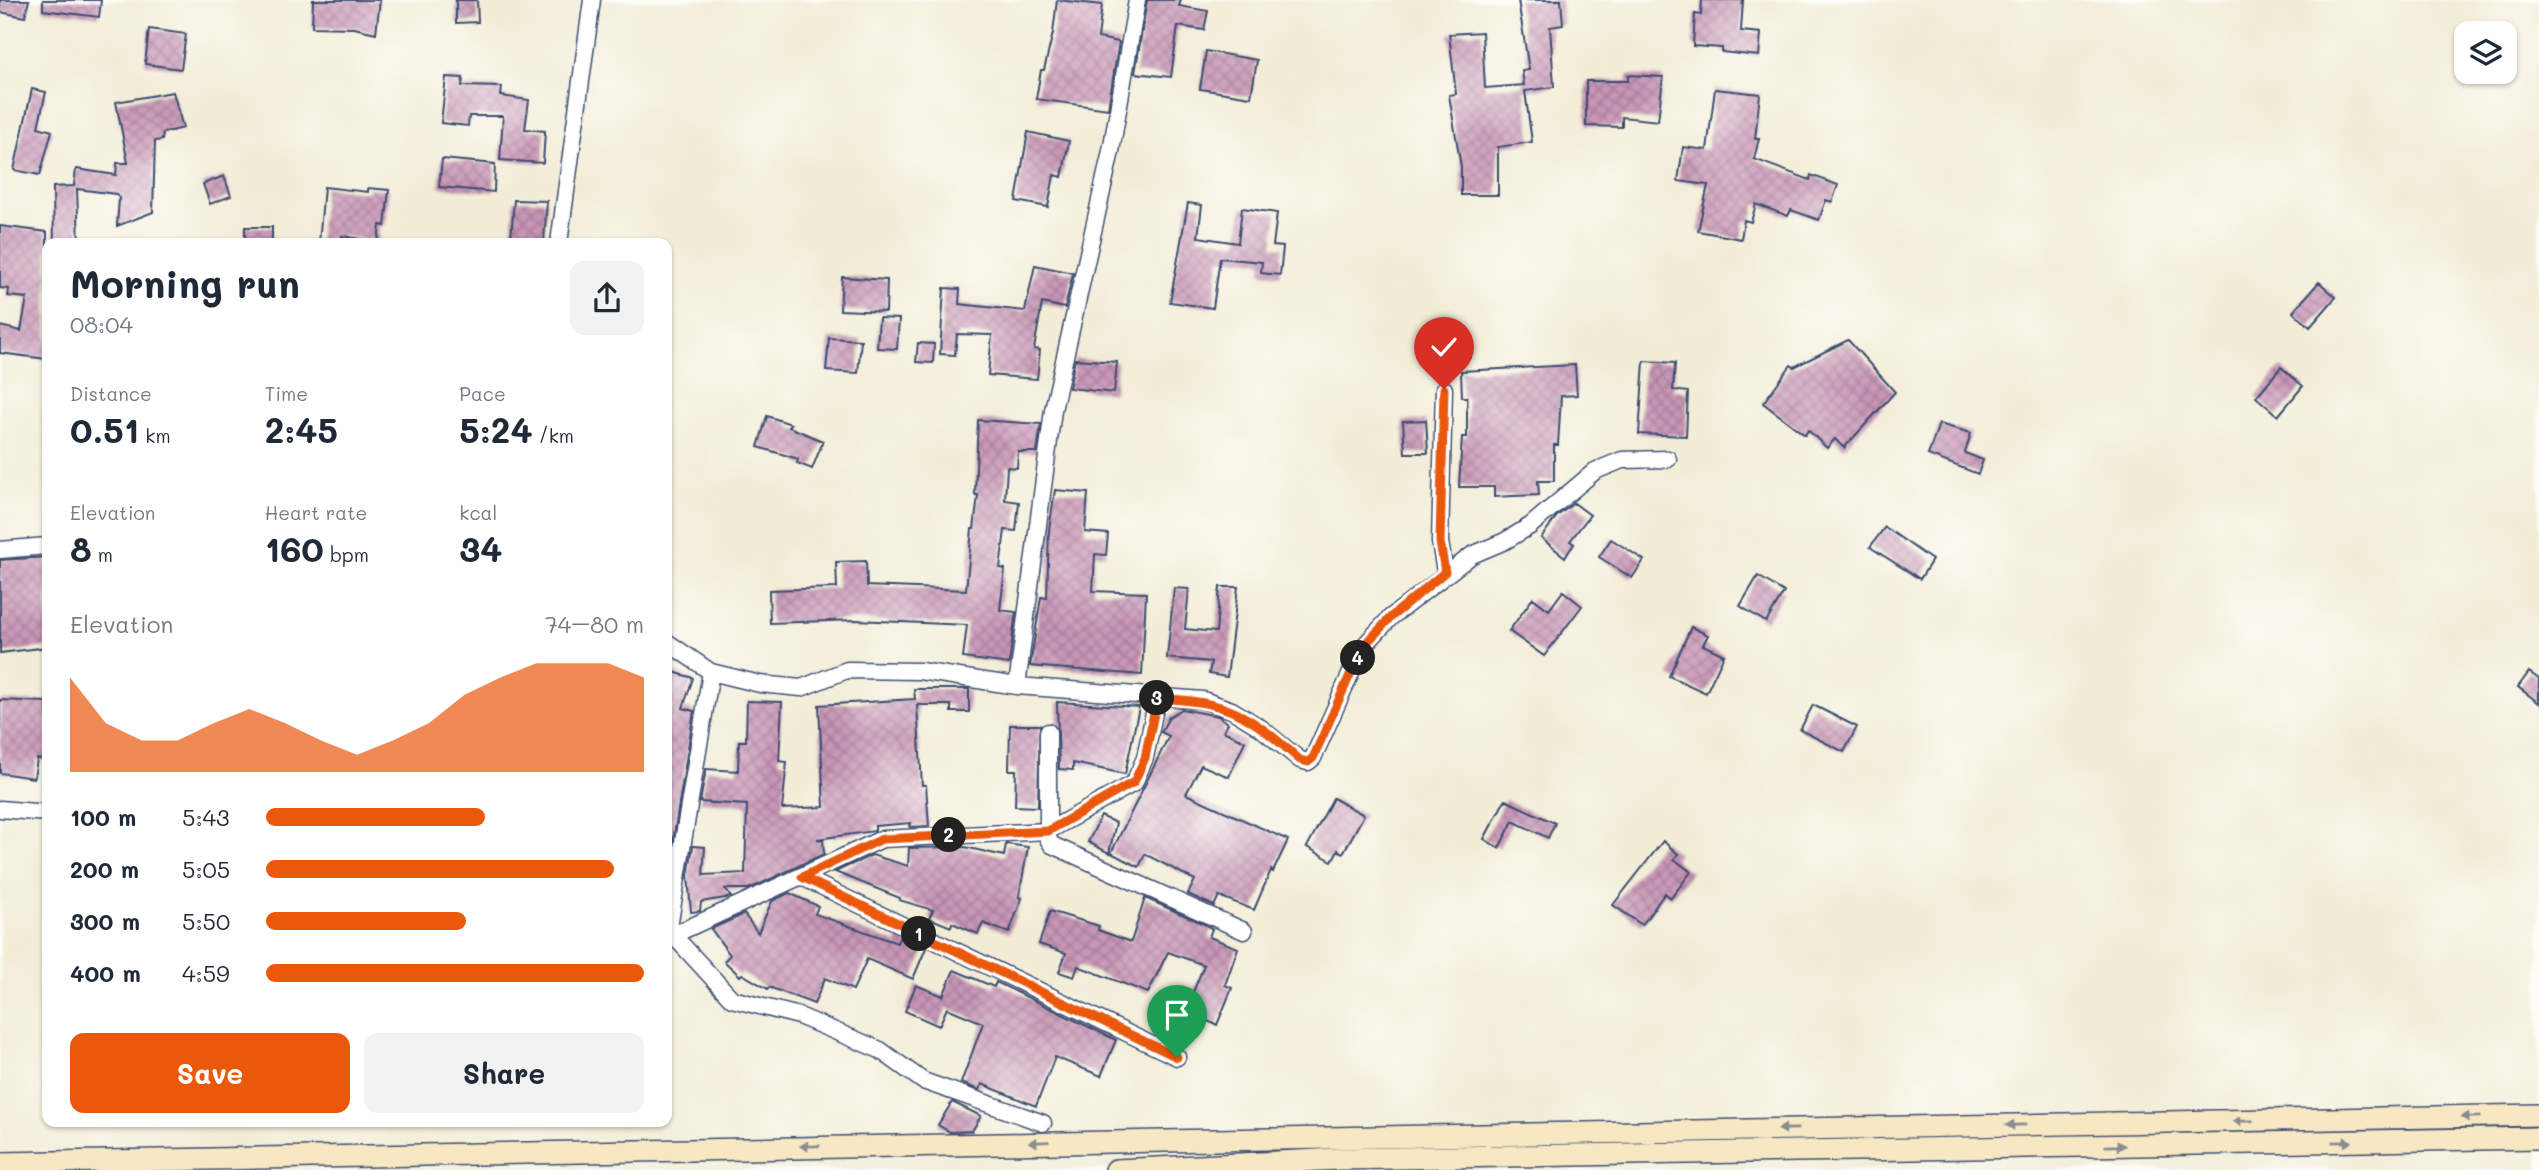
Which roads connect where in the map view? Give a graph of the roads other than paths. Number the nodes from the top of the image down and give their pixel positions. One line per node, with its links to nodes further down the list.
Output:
1 (592, 0): 3 (street)
2 (1137, 0): 11 (street)
3 (560, 238)
4 (1444, 389): 8 (street)
5 (1668, 459): 8 (street)
6 (42, 546): 7 (street)
7 (0, 550)
8 (1445, 572): 12 (street)
9 (672, 645): 10 (street)
10 (711, 672): 11 (street); 18 (street)
11 (1017, 686): 12 (street)
12 (1157, 698): 16 (street)
13 (1048, 732): 16 (street)
14 (0, 809): 15 (street)
15 (42, 813)
16 (1048, 831): 17 (street); 19 (street)
17 (802, 877): 20 (street); 22 (street)
18 (672, 914)
19 (1244, 931)
20 (672, 932)
21 (672, 936): 24 (street)
22 (1177, 1057)
23 (2539, 1115): 26 (main road, one-way to 26)
24 (1042, 1123)
25 (2539, 1138): 27 (main road, one-way to 25)
26 (0, 1163)
27 (1343, 1165): 28 (main road)
28 (1116, 1170)

